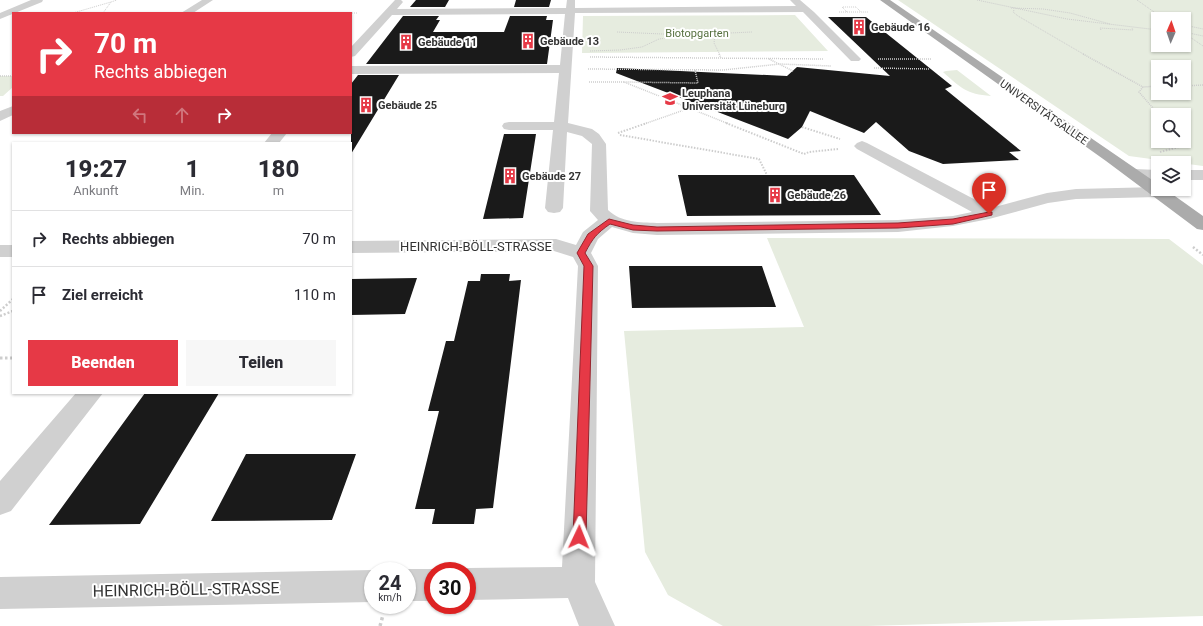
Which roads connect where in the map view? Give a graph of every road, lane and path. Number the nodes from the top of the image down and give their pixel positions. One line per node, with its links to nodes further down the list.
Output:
1 (39, 0): 19 (street)
2 (117, 0): 9 (path)
3 (209, 0): 22 (street)
4 (400, 0): 24 (street)
5 (794, 0): 16 (street)
6 (884, 0): 72 (main road, UNIVERSITÄTSALLEE)
7 (977, 0): 17 (path)
8 (1137, 0): 27 (path)
9 (111, 2): 20 (path); 21 (path)
10 (571, 6): 16 (street); 24 (street); 31 (street)
11 (832, 7): 12 (path); 16 (path); 25 (path)
12 (842, 7): 13 (path); 25 (path)
13 (856, 7): 14 (path); 26 (path)
14 (861, 7)
15 (866, 7): 26 (path)
16 (803, 8): 46 (street)
17 (1006, 8): 18 (path); 28 (path)
18 (1014, 10): 28 (path); 61 (path)
19 (13, 12)
20 (76, 12)
21 (104, 12)
22 (188, 12)
23 (352, 12): 24 (path)
24 (389, 12): 42 (street)
25 (847, 12): 26 (path)
26 (861, 12)
27 (1154, 12)
28 (1116, 26): 30 (path)
29 (1191, 27): 34 (path)
30 (1132, 28): 32 (path); 33 (path)
31 (569, 29): 38 (path); 48 (street)
32 (1151, 29)
33 (1101, 30)
34 (1203, 30)
35 (755, 32): 37 (path)
36 (1191, 34): 39 (path)
37 (714, 35): 38 (path); 43 (path)
38 (680, 36): 48 (path)
39 (1203, 36)
40 (1191, 38): 41 (path)
41 (1203, 46)
42 (352, 53)
43 (721, 58): 44 (path); 48 (path)
44 (763, 58)
45 (768, 58): 47 (path)
46 (855, 59)
47 (780, 64): 49 (path); 53 (path); 54 (path)
48 (566, 65): 52 (street); 53 (path); 57 (path); 67 (street)
49 (832, 66)
50 (870, 68): 51 (path)
51 (930, 69)
52 (352, 70)
53 (696, 70): 57 (path)
54 (793, 71)
55 (0, 76): 56 (path)
56 (12, 76)
57 (624, 82): 62 (path)
58 (1203, 85): 60 (path)
59 (1151, 86): 61 (path)
60 (1191, 86)
61 (1143, 87): 63 (path)
62 (688, 108): 71 (path); 73 (path)
63 (1153, 108)
64 (12, 111): 65 (street)
65 (0, 117)
66 (509, 126): 67 (street)
67 (561, 126): 80 (street); 82 (street)
68 (802, 127): 71 (path)
69 (279, 134): 70 (street)
70 (272, 142)
71 (862, 146): 81 (street)
72 (1134, 174): 74 (street); 77 (main road, UNIVERSITÄTSALLEE)
73 (767, 175)
74 (1151, 175)
75 (1191, 175): 76 (street)
76 (1203, 175)
77 (1151, 187)
78 (1151, 192): 81 (street)
79 (1163, 196): 83 (main road, UNIVERSITÄTSALLEE)
80 (554, 208)
81 (989, 214): 82 (street)
82 (609, 221): 87 (street)
83 (1203, 225)
84 (352, 247): 87 (street, HEINRICH-BÖLL-STRASSE)
85 (0, 251): 86 (street)
86 (12, 251)
87 (581, 253): 96 (street)
88 (12, 300): 89 (path)
89 (0, 311)
90 (12, 311): 91 (path)
91 (0, 316)
92 (0, 358): 93 (path)
93 (12, 358)
94 (89, 394): 95 (street)
95 (0, 502)
96 (578, 582): 97 (street); 100 (street)
97 (476, 584)
98 (364, 586): 99 (street, HEINRICH-BÖLL-STRASSE)
99 (0, 593)
100 (597, 626)

